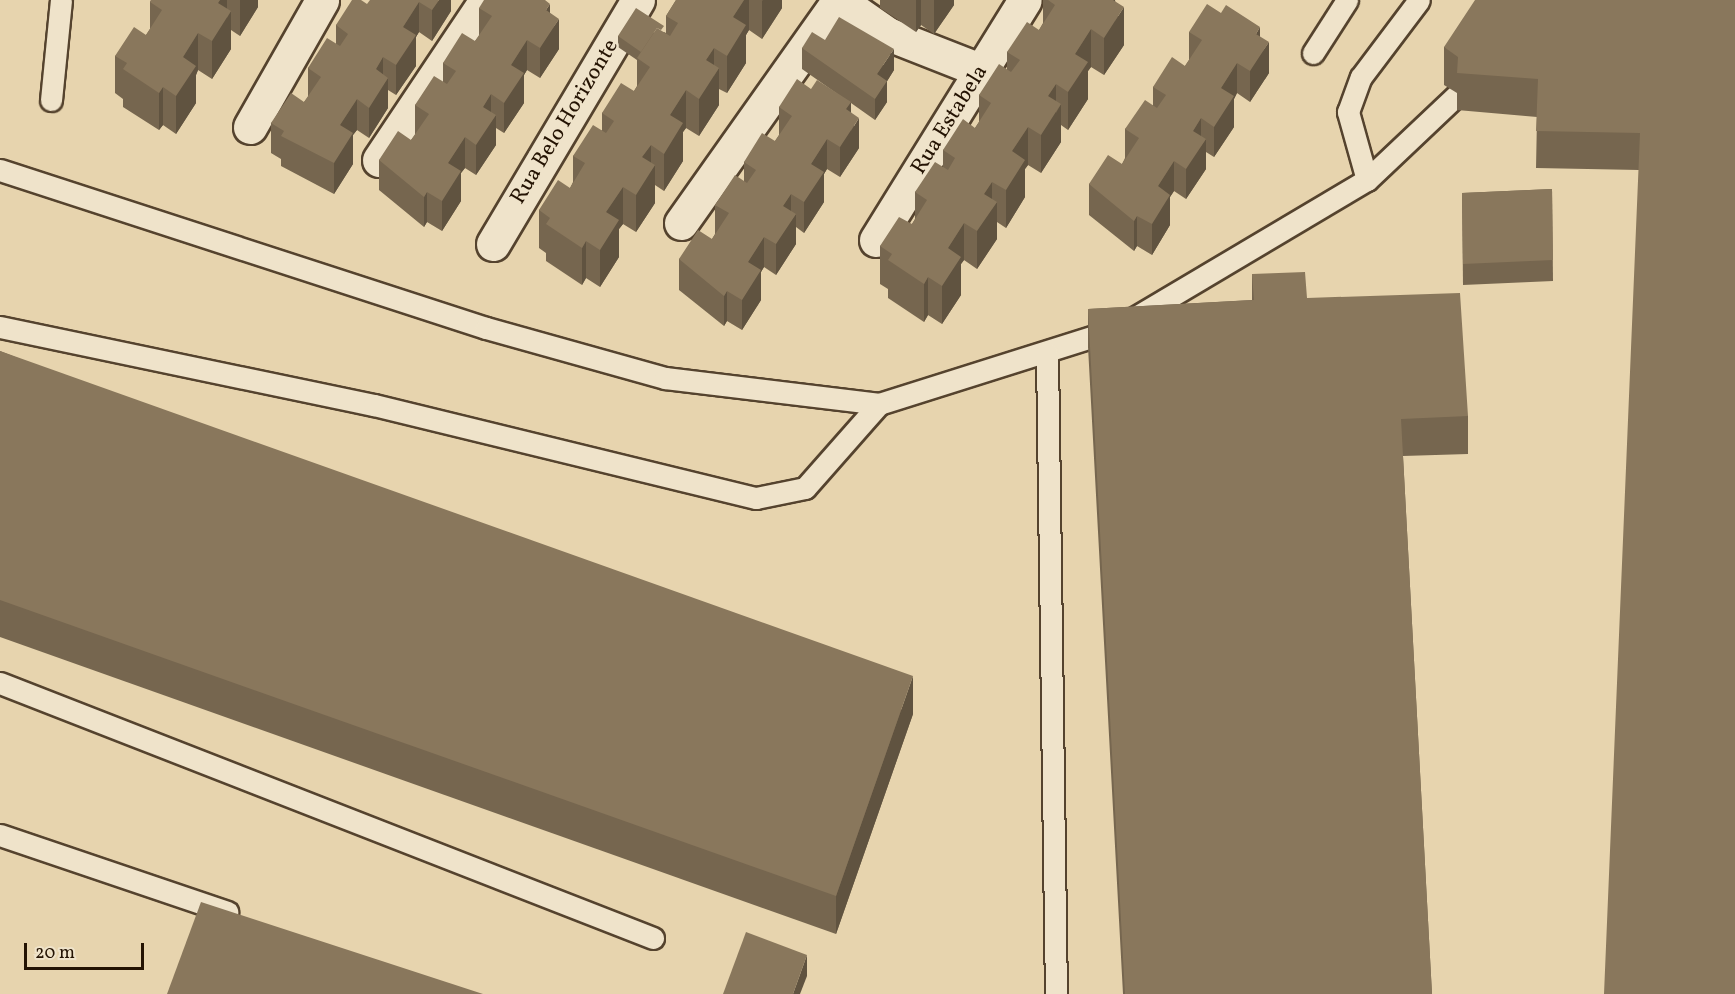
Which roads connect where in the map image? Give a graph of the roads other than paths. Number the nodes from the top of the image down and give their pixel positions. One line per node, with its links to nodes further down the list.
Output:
1 (61, 0): 11 (lane)
2 (322, 0): 12 (street)
3 (486, 0): 13 (street)
4 (638, 0): 18 (street, Rua Belo Horizonte)
5 (1025, 0): 9 (street, Rua Estabela)
6 (1347, 0): 8 (lane)
7 (1419, 0): 15 (lane)
8 (1313, 53)
9 (980, 70): 16 (street); 17 (street, Rua Estabela)
10 (1458, 94): 15 (lane)
11 (51, 100)
12 (250, 127)
13 (379, 160)
14 (0, 171): 21 (lane)
15 (1367, 180): 20 (lane)
16 (681, 223)
17 (876, 240)
18 (492, 244)
19 (0, 327): 21 (lane)
20 (1047, 354): 21 (lane); 26 (lane)
21 (879, 404)
22 (0, 683): 25 (lane)
23 (0, 835): 24 (lane)
24 (252, 921)
25 (653, 938)
26 (1056, 994)

